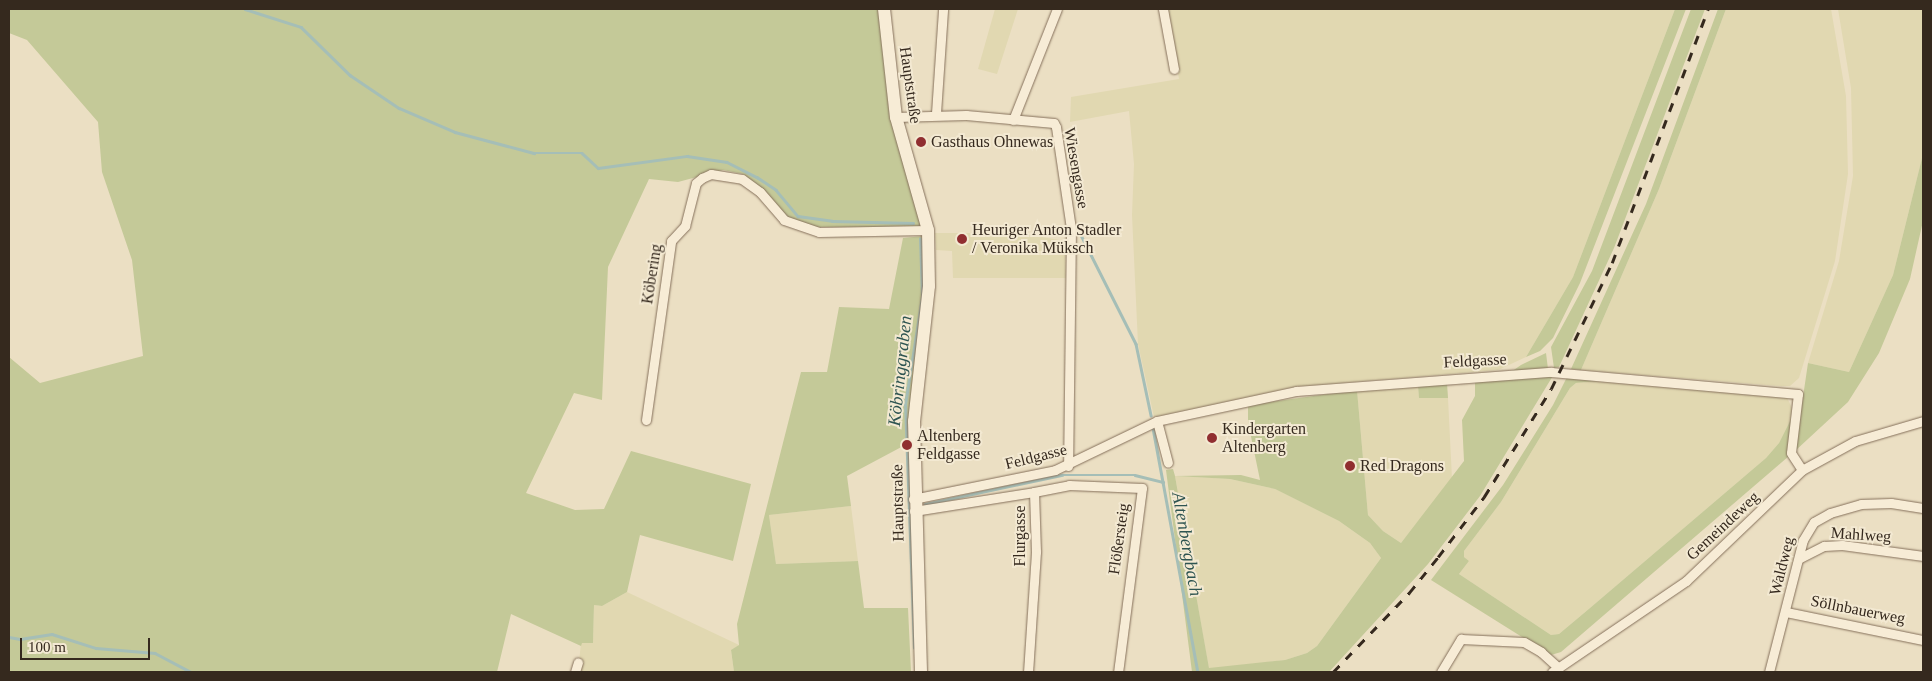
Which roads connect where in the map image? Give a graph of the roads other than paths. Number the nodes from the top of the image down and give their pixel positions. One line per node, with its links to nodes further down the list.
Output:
1 (884, 9): 7 (main road, Hauptstraße)
2 (943, 9): 6 (street)
3 (1057, 9): 8 (street)
4 (1162, 9): 5 (street)
5 (1174, 69)
6 (936, 113): 7 (street, Wiesengasse); 8 (street, Wiesengasse)
7 (896, 117): 9 (main road, Hauptstraße)
8 (1013, 120): 14 (street, Wiesengasse)
9 (928, 230): 10 (street, Köbering); 17 (main road, Hauptstraße)
10 (646, 420)
11 (1157, 421): 13 (street); 14 (street, Feldgasse); 15 (street, Feldgasse)
12 (1923, 421): 15 (street, Gemeindeweg)
13 (1168, 463)
14 (1068, 466): 17 (street, Feldgasse)
15 (1802, 470): 24 (street, Gemeindeweg)
16 (1034, 492): 17 (street, Flurgasse); 27 (street, Flurgasse); 28 (street, Flößersteig)
17 (914, 505): 26 (main road, Hauptstraße)
18 (1923, 508): 20 (street, Waldweg)
19 (1923, 556): 20 (street, Mahlweg)
20 (1800, 558): 21 (street, Waldweg)
21 (1786, 612): 22 (street, Söllnbauerweg); 30 (street, Waldweg)
22 (1923, 640)
23 (578, 662): 25 (street)
24 (1556, 670): 29 (street)
25 (575, 672)
26 (921, 672)
27 (1028, 672)
28 (1118, 672)
29 (1441, 672)
30 (1769, 672)

